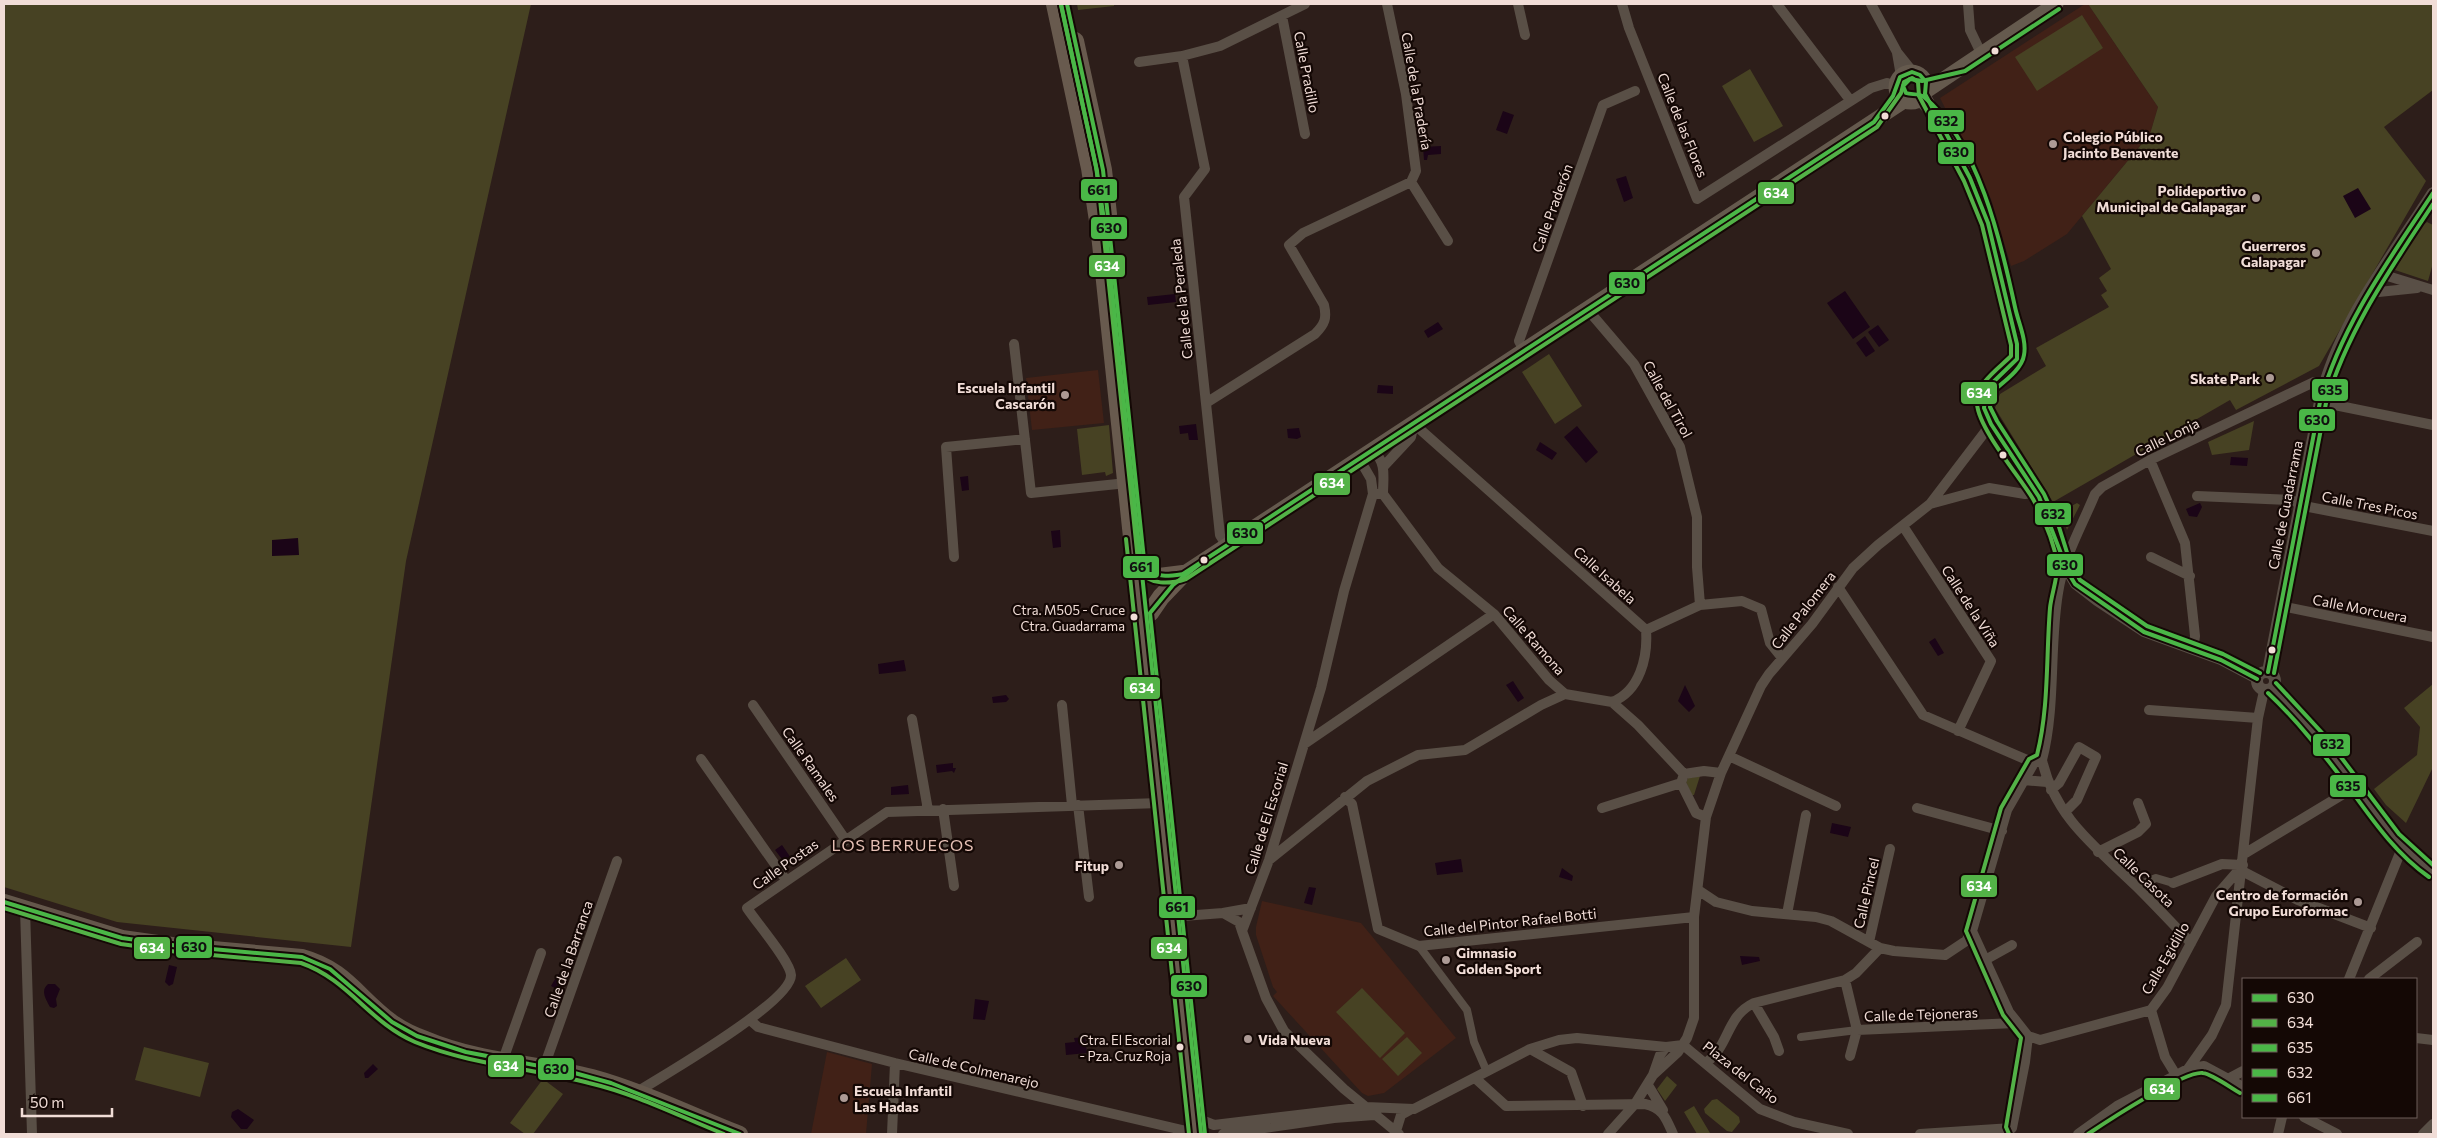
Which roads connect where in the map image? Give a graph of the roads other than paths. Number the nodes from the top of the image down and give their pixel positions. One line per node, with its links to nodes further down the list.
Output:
1 (1055, 4): 41 (highway)
2 (1067, 4): 53 (highway)
3 (1305, 4): 11 (street)
4 (1387, 4): 20 (street, Calle de la Pradería)
5 (1518, 4): 12 (street)
6 (1622, 4): 18 (street, Calle de las Flores)
7 (1777, 4): 18 (street)
8 (1871, 4): 16 (street)
9 (1968, 4): 13 (street)
10 (2056, 4): 13 (main road)
11 (1282, 16): 14 (street); 19 (street, Calle Pradillo)
12 (1525, 35)
13 (1981, 53): 16 (main road)
14 (1182, 56): 15 (street); 32 (street, Calle de la Peraleda)
15 (1139, 62)
16 (1911, 87): 18 (street, Calle de las Flores); 27 (main road); 34 (street)
17 (1635, 91): 29 (street, Calle Praderón)
18 (1850, 100)
19 (1305, 134)
20 (1411, 182): 22 (street); 32 (street)
21 (2433, 193): 23 (street, Calle de Guadarrama)
22 (1448, 241)
23 (2381, 274): 24 (street); 26 (street, Calle de Guadarrama)
24 (2420, 288): 25 (street); 26 (street)
25 (2433, 290)
26 (2368, 293): 30 (street, Calle de Guadarrama)
27 (1588, 310): 29 (main road); 57 (street, Calle del Tirol)
28 (1014, 344): 36 (street)
29 (1525, 352): 33 (main road)
30 (2324, 384): 31 (street, Calle de Guadarrama); 39 (street, Calle Lonja)
31 (2320, 402): 35 (street); 46 (street, Calle de Guadarrama)
32 (1206, 403): 49 (street, Calle de la Peraleda)
33 (1414, 424): 37 (main road); 40 (street); 61 (street, Calle Isabela)
34 (1991, 424): 42 (street); 45 (street, Calle Palomera)
35 (2433, 424)
36 (1025, 439): 41 (street); 50 (street)
37 (1372, 451): 38 (main road); 40 (street)
38 (1360, 460): 43 (street); 49 (main road)
39 (2150, 460): 52 (street, Calle Lonja); 55 (street)
40 (1383, 467): 43 (street)
41 (1127, 483): 86 (highway)
42 (2036, 492): 45 (street, Calle Palomera); 52 (street)
43 (1378, 494): 60 (street, Calle Ramona); 76 (street, Calle de El Escorial)
44 (2197, 496): 46 (street, Calle Tres Picos)
45 (1930, 504): 47 (street, Calle Palomera)
46 (2301, 504): 48 (street, Calle Tres Picos); 58 (street, Calle de Guadarrama)
47 (1903, 526): 56 (street, Calle Palomera); 75 (street, Calle de la Viña)
48 (2433, 531)
49 (1226, 546): 54 (main road)
50 (954, 557)
51 (2152, 557): 55 (street)
52 (2064, 564): 63 (street); 79 (street, Calle Lonja)
53 (1145, 569): 54 (highway); 59 (highway)
54 (1183, 574): 59 (highway)
55 (2190, 576): 63 (street)
56 (1838, 587): 64 (street, Calle Palomera); 75 (street)
57 (1700, 605): 61 (street); 64 (street)
58 (2281, 606): 62 (street, Calle Morcuera); 65 (street, Calle de Guadarrama)
59 (1150, 613): 118 (highway)
60 (1494, 614): 68 (street, Calle Ramona); 76 (street)
61 (1646, 630): 69 (street)
62 (2433, 637)
63 (2193, 650): 66 (street)
64 (1782, 658): 77 (street, Calle Palomera)
65 (2268, 672): 66 (street); 67 (street)
66 (2257, 679): 67 (street)
67 (2268, 690): 73 (street); 84 (street)
68 (1565, 694): 69 (street, Calle Ramona); 85 (street)
69 (1612, 702): 81 (street)
70 (753, 705): 98 (street, Calle Ramales)
71 (1062, 705): 88 (street)
72 (2149, 710): 73 (street)
73 (2258, 718): 102 (street)
74 (912, 719): 93 (street)
75 (1958, 731): 79 (street)
76 (1304, 744): 103 (street, Calle de El Escorial)
77 (1728, 756): 80 (street); 89 (street)
78 (701, 759): 107 (street)
79 (2038, 761): 82 (street); 83 (street, Calle Casota)
80 (1721, 773): 81 (street); 96 (street)
81 (1682, 778): 90 (street); 96 (street)
82 (2024, 780): 83 (street); 97 (street)
83 (2049, 786): 94 (street, Calle Casota); 94 (street)
84 (2355, 786): 99 (street); 102 (street)
85 (1345, 797): 103 (street); 126 (street, Calle del Pintor Rafael Botti)
86 (1160, 803): 88 (street, Calle Postas); 172 (highway)
87 (2138, 803): 101 (street, Calle Casota)
88 (1075, 805): 92 (street, Calle Postas); 112 (street)
89 (1836, 806)
90 (1602, 808)
91 (1917, 808): 97 (street)
92 (943, 809): 93 (street, Calle Postas); 109 (street)
93 (928, 810): 98 (street, Calle Postas)
94 (2065, 812): 101 (street, Calle Casota)
95 (1806, 815): 117 (street)
96 (1706, 817): 111 (street)
97 (2002, 831): 121 (street)
98 (845, 839): 107 (street, Calle Postas)
99 (2402, 848): 106 (street); 120 (street)
100 (1890, 849): 123 (street, Calle Pincel)
101 (2098, 852): 110 (street, Calle Casota)
102 (2244, 854): 105 (street)
103 (1269, 860): 114 (street, Calle de El Escorial)
104 (617, 861): 151 (street, Calle de la Barranca)
105 (2243, 868): 108 (street); 120 (street); 125 (street, Calle Egidillo); 152 (street)
106 (2433, 872)
107 (786, 880): 136 (street, Calle Postas)
108 (2172, 883): 110 (street)
109 (954, 886)
110 (2136, 886): 125 (street, Calle Casota)
111 (1698, 890): 117 (street); 119 (street)
112 (1089, 897)
113 (4, 902): 115 (main road)
114 (1251, 908): 116 (street); 122 (street, Calle de El Escorial)
115 (25, 909): 148 (main road); 175 (street)
116 (1223, 913): 118 (street); 122 (street)
117 (1787, 914): 123 (street)
118 (1183, 916): 172 (highway)
119 (1694, 917): 126 (street, Calle del Pintor Rafael Botti); 143 (street)
120 (2371, 928): 131 (street)
121 (1972, 930): 128 (street); 130 (street)
122 (1242, 931): 164 (street)
123 (1868, 942): 128 (street)
124 (2417, 942): 132 (street)
125 (2191, 943): 135 (street, Calle Egidillo)
126 (1419, 946): 154 (street)
127 (2012, 946): 130 (street)
128 (1880, 948): 133 (street)
129 (541, 954): 148 (street)
130 (1985, 960): 137 (street)
131 (2349, 978)
132 (2370, 978)
133 (1845, 980): 134 (street); 138 (street)
134 (1754, 1003): 146 (street); 150 (street)
135 (2151, 1010): 139 (street, Calle Egidillo); 156 (street)
136 (750, 1020): 149 (street, Calle de Colmenarejo); 161 (street, Calle Postas)
137 (2016, 1022): 138 (street, Calle de Tejoneras); 139 (street)
138 (1857, 1030): 140 (street); 147 (street)
139 (2028, 1036): 173 (street)
140 (1801, 1037)
141 (2417, 1038): 142 (street)
142 (2433, 1040)
143 (1683, 1045): 144 (street, Calle de Colmenarejo); 150 (street, Plaza del Caño); 155 (street, Plaza del Caño)
144 (1666, 1046): 145 (street, Calle de Colmenarejo); 155 (street, Plaza del Caño)
145 (1530, 1048): 154 (street, Calle de Colmenarejo); 163 (street)
146 (1779, 1051)
147 (1850, 1056)
148 (503, 1060): 151 (main road)
149 (895, 1063): 172 (street, Calle de Colmenarejo); 177 (street)
150 (1706, 1063): 181 (street, Plaza del Caño)
151 (544, 1067): 161 (main road)
152 (2188, 1069): 156 (street); 158 (street)
153 (2242, 1071): 158 (street)
154 (1487, 1072): 157 (street, Calle de Colmenarejo)
155 (1654, 1074): 159 (street, Plaza del Caño)
156 (2176, 1075): 183 (street)
157 (1475, 1078): 163 (street); 165 (street, Calle de Colmenarejo)
158 (2228, 1079): 160 (street)
159 (1648, 1085): 162 (street, Plaza del Caño); 166 (street)
160 (2242, 1086)
161 (637, 1092): 171 (main road)
162 (1634, 1104): 163 (street); 166 (street); 179 (street, Plaza del Caño)
163 (1582, 1106)
164 (1366, 1108): 165 (street, Calle de Colmenarejo); 167 (street); 172 (street, Calle de Colmenarejo)
165 (1414, 1109): 174 (street, Calle de Colmenarejo)
166 (1664, 1113): 180 (street)
167 (1374, 1116): 174 (street); 178 (street)
168 (2282, 1118): 184 (street)
169 (2306, 1118): 185 (street)
170 (2433, 1124): 186 (street)
171 (711, 1129): 176 (main road)
172 (1200, 1131)
173 (2014, 1131): 182 (street)
174 (1398, 1133)
175 (32, 1134)
176 (740, 1134)
177 (892, 1134)
178 (1223, 1134)
179 (1608, 1134)
180 (1673, 1134)
181 (1847, 1134)
182 (1920, 1134)
183 (2078, 1134)
184 (2278, 1134)
185 (2337, 1134)
186 (2423, 1134)

